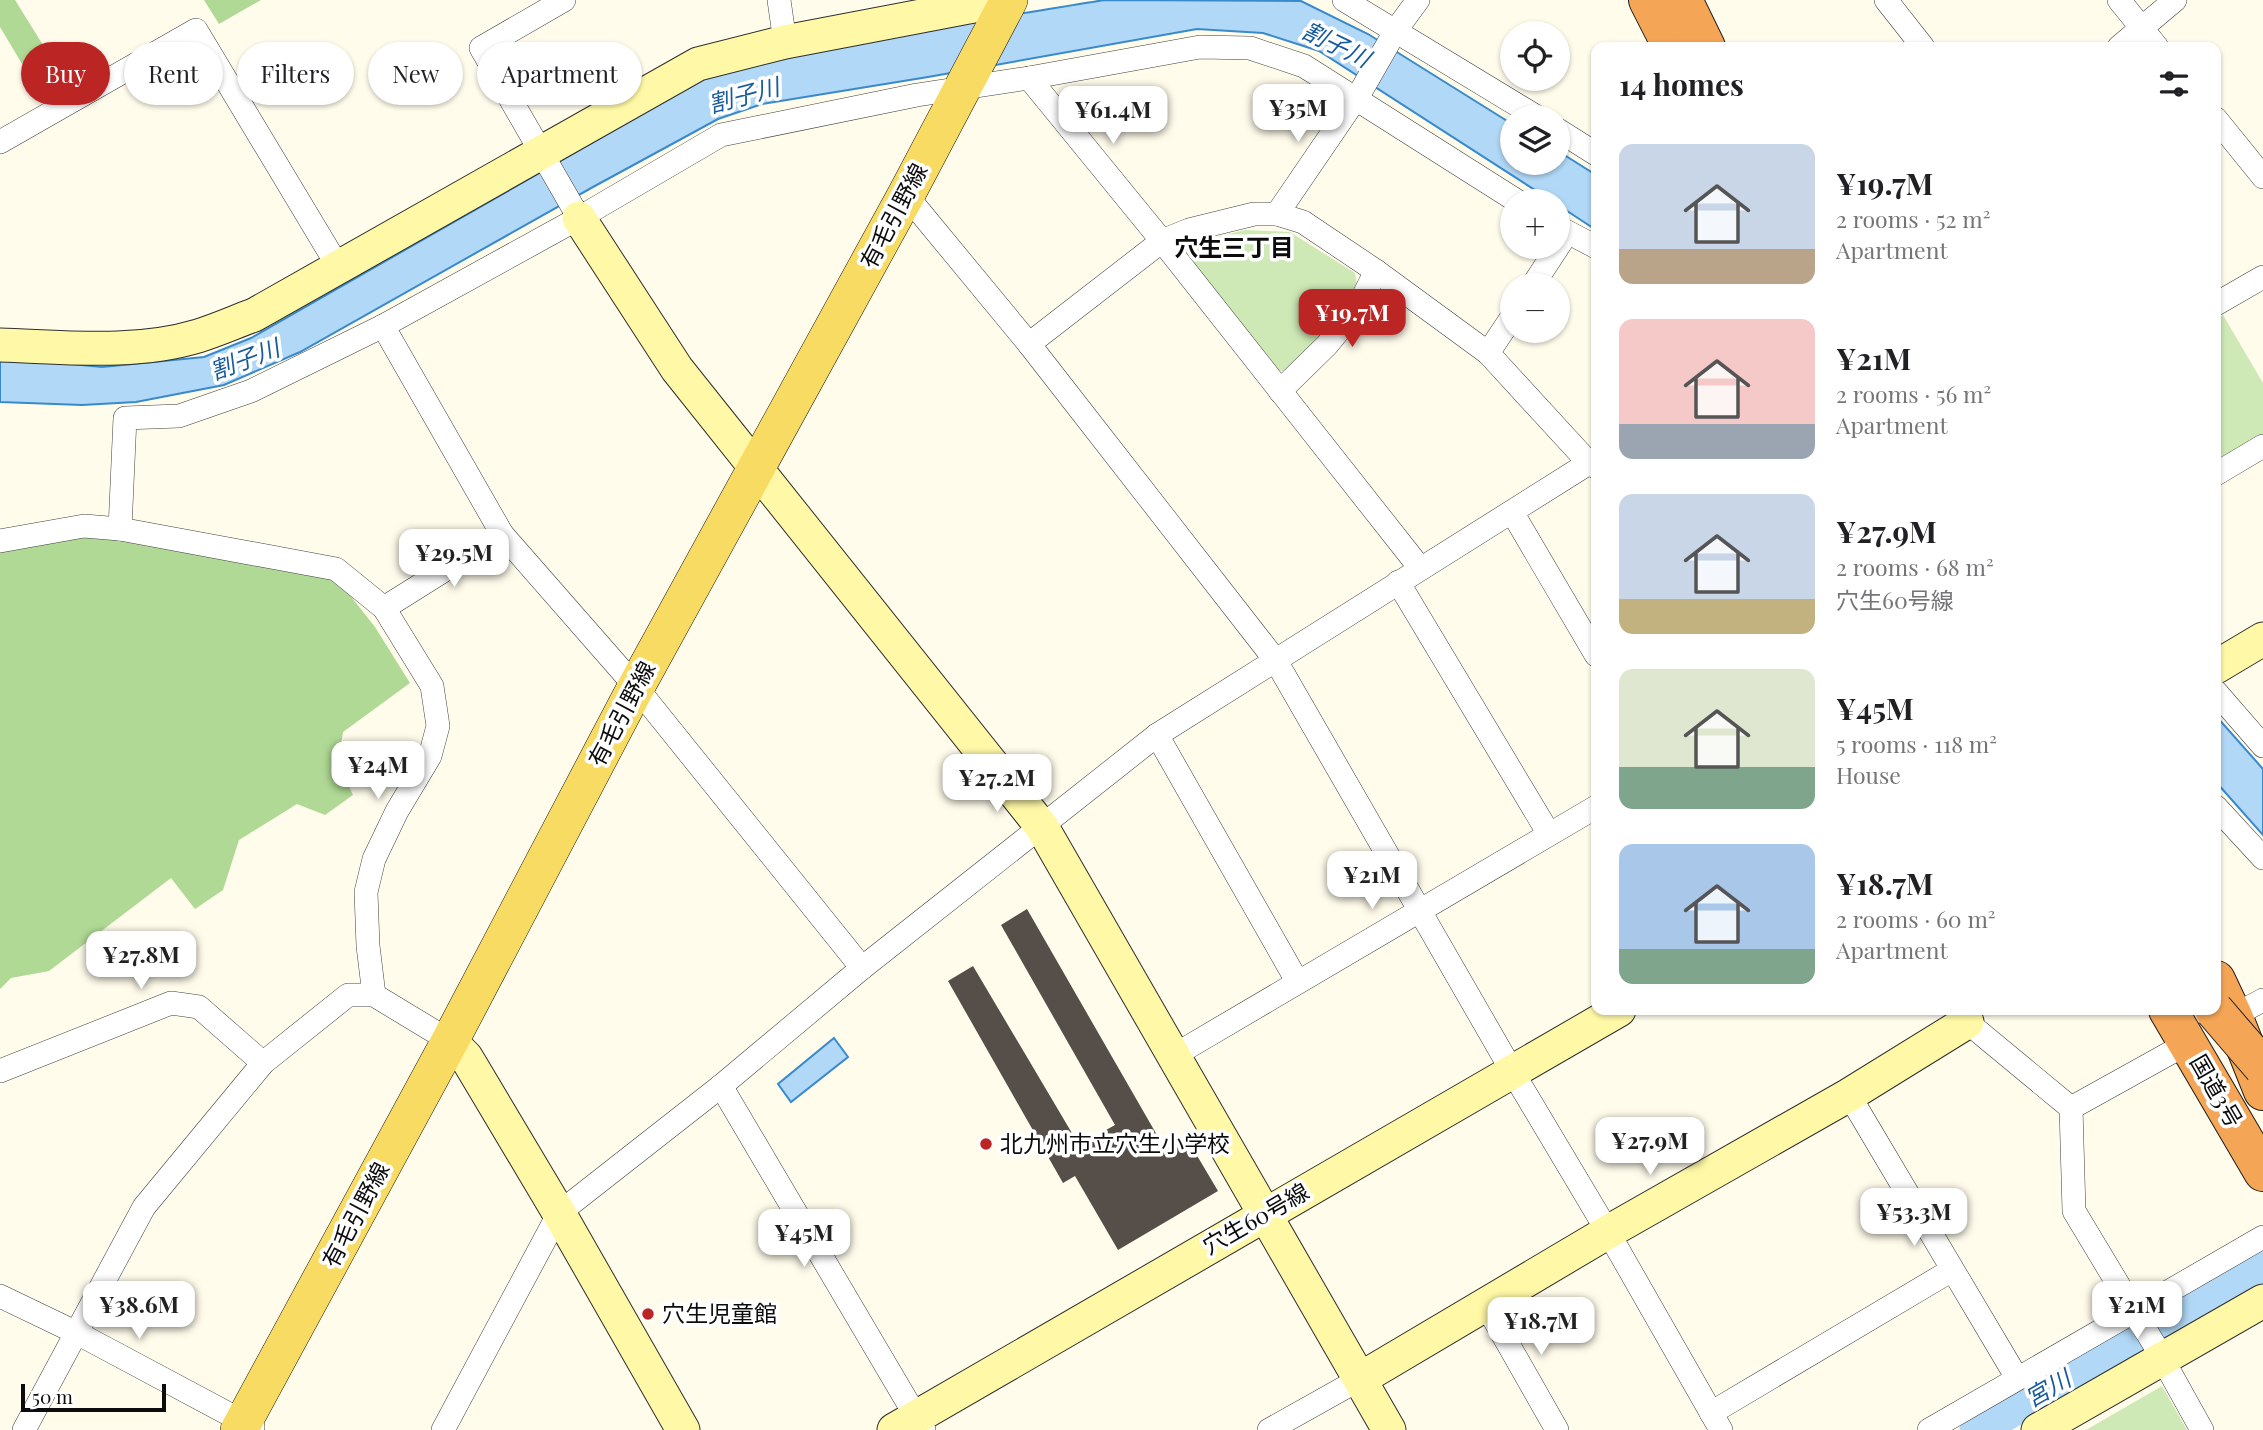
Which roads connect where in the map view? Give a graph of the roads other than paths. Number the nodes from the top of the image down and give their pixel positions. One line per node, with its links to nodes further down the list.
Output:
1 (564, 0): 29 (street)
2 (779, 0): 20 (street)
3 (1344, 0): 13 (street)
4 (1418, 0): 13 (street)
5 (1627, 0): 14 (highway)
6 (1648, 0): 15 (highway)
7 (1683, 0): 16 (highway)
8 (1886, 0): 17 (street)
9 (2119, 0): 12 (street)
10 (2175, 0): 12 (street)
11 (1003, 7): 20 (street); 22 (main road, 有毛引野線)
12 (2141, 28): 18 (street); 19 (street)
13 (1393, 36): 23 (street); 24 (street)
14 (1645, 42)
15 (1669, 42)
16 (1704, 42)
17 (1919, 42)
18 (2125, 42)
19 (2153, 42)
20 (785, 43): 29 (street)
21 (1030, 78): 22 (street); 23 (street); 36 (street)
22 (963, 84): 32 (main road, 有毛引野線); 34 (street)
23 (1359, 95): 31 (street); 33 (street)
24 (1515, 105)
25 (2221, 125): 30 (street)
26 (1570, 138): 28 (street)
27 (0, 142): 38 (street)
28 (1591, 151)
29 (545, 159): 34 (street); 38 (street)
30 (2263, 177)
31 (1500, 190)
32 (906, 195): 44 (street); 51 (main road, 有毛引野線)
33 (1277, 214): 36 (street); 39 (street)
34 (577, 215): 42 (street); 51 (street)
35 (1570, 234): 37 (street)
36 (1162, 242): 44 (street); 47 (street)
37 (1591, 244)
38 (340, 268): 45 (street)
39 (1376, 271): 46 (street); 47 (street)
40 (2263, 277): 41 (street)
41 (2221, 301)
42 (383, 326): 54 (street); 55 (street)
43 (1500, 335): 46 (street)
44 (1029, 344): 62 (street)
45 (0, 345)
46 (1488, 353): 49 (street)
47 (1280, 391): 57 (street)
48 (2263, 446): 52 (street)
49 (1591, 463)
50 (1591, 466): 53 (street)
51 (756, 469): 64 (main road, 有毛引野線); 70 (street)
52 (2221, 471)
53 (1512, 512): 57 (street); 61 (street)
54 (120, 529): 56 (street); 59 (street)
55 (502, 534): 59 (street); 64 (street)
56 (0, 541)
57 (1420, 568): 58 (street)
58 (1398, 582): 62 (street); 71 (street)
59 (384, 608): 77 (street)
60 (2263, 639): 63 (street)
61 (1591, 646)
62 (1276, 661): 66 (street); 73 (street)
63 (2221, 664)
64 (636, 687): 74 (street); 82 (main road, 有毛引野線)
65 (2221, 698): 67 (street)
66 (1157, 735): 70 (street); 75 (street)
67 (2263, 746)
68 (1591, 810): 71 (street)
69 (2221, 812): 72 (street)
70 (1042, 827): 74 (street); 84 (street)
71 (1549, 834): 73 (street)
72 (2263, 858)
73 (1419, 909): 75 (street); 89 (street)
74 (862, 968): 90 (street)
75 (1297, 981): 84 (street)
76 (2221, 987): 78 (highway, 国道3号)
77 (374, 995): 82 (street); 86 (street)
78 (2237, 1009): 85 (highway); 87 (highway, bridge); 91 (highway, 国道3号)
79 (1610, 1015): 89 (street, 穴生60号線)
80 (2171, 1015): 83 (highway, 国道3号)
81 (1964, 1016): 92 (street); 93 (street)
82 (450, 1041): 95 (street); 110 (main road, 有毛引野線)
83 (2188, 1043): 93 (street); 94 (highway, 国道3号)
84 (1172, 1056): 96 (street)
85 (2263, 1057)
86 (263, 1063): 88 (street); 104 (street)
87 (2263, 1067)
88 (0, 1071)
89 (1512, 1071): 96 (street, 穴生60号線); 97 (street)
90 (721, 1086): 95 (street); 109 (street)
91 (2263, 1091)
92 (1849, 1095): 97 (street); 99 (street)
93 (2071, 1108): 103 (street)
94 (2263, 1172)
95 (559, 1213): 112 (street); 113 (street)
96 (1264, 1214): 107 (street); 109 (street, 穴生60号線)
97 (1608, 1231): 102 (street); 108 (street)
98 (2263, 1237): 103 (street)
99 (1952, 1270): 106 (street); 108 (street)
100 (0, 1296): 104 (street)
101 (2263, 1301): 105 (street)
102 (1486, 1305): 107 (street); 116 (street)
103 (2137, 1315): 105 (street); 106 (street)
104 (77, 1333): 110 (street); 111 (street)
105 (2160, 1353): 118 (street); 119 (street)
106 (2017, 1378): 117 (street)
107 (1360, 1379): 114 (street); 115 (street)
108 (1716, 1422)
109 (911, 1426)
110 (247, 1427)
111 (24, 1430)
112 (443, 1430)
113 (683, 1430)
114 (1269, 1430)
115 (1389, 1430)
116 (1557, 1430)
117 (1929, 1430)
118 (2038, 1430)
119 (2202, 1430)

